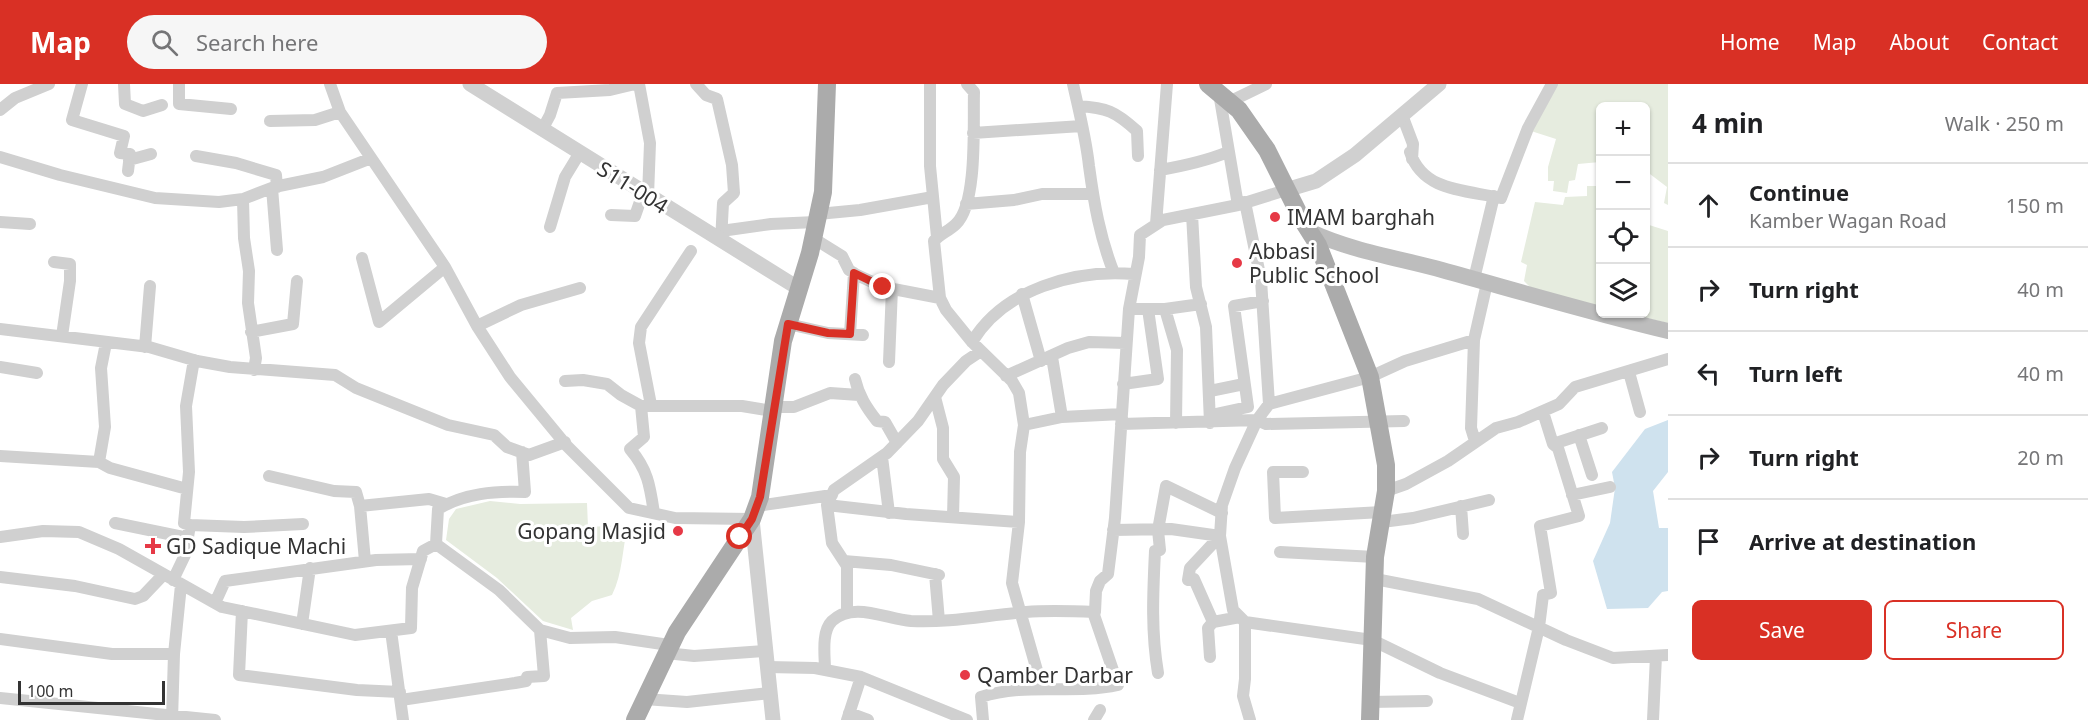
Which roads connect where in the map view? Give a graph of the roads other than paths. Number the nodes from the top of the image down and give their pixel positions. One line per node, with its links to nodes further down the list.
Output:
1 (82, 84): 30 (street)
2 (124, 84): 19 (street)
3 (179, 84): 21 (street)
4 (330, 84): 23 (street)
5 (470, 84): 27 (street, S11-004)
6 (637, 84): 17 (street); 40 (street)
7 (696, 84): 54 (street)
8 (827, 84): 50 (main road)
9 (930, 84): 42 (street)
10 (967, 84): 28 (street)
11 (1073, 84): 20 (street)
12 (1167, 84): 36 (street)
13 (1266, 84): 18 (street)
14 (1552, 84): 41 (street)
15 (46, 85): 22 (street)
16 (1436, 85): 24 (street)
17 (554, 88): 27 (street)
18 (1217, 90): 29 (street); 38 (main road)
19 (162, 105)
20 (1078, 106): 26 (street); 33 (street)
21 (231, 109)
22 (0, 110)
23 (340, 112): 25 (street); 35 (street)
24 (1402, 115): 38 (street); 41 (street)
25 (270, 122)
26 (1082, 126): 28 (street); 39 (street)
27 (542, 130): 31 (street, S11-004)
28 (973, 133): 45 (street)
29 (1228, 152): 36 (street); 44 (street)
30 (151, 154)
31 (579, 154): 40 (street, S11-004); 52 (street)
32 (196, 156): 37 (street)
33 (1138, 156)
34 (0, 157): 43 (street)
35 (369, 159): 37 (street); 60 (street)
36 (1160, 170): 51 (street)
37 (274, 187): 43 (street); 56 (street)
38 (1286, 190): 44 (street); 53 (main road)
39 (1091, 194): 45 (street); 62 (street)
40 (646, 195): 47 (street); 54 (street, S11-004)
41 (1494, 196): 65 (street)
42 (933, 198): 50 (street); 55 (street)
43 (243, 199): 81 (street)
44 (1242, 203): 46 (street); 72 (street)
45 (966, 204): 55 (street)
46 (1192, 214): 51 (street); 73 (street)
47 (611, 215)
48 (0, 222): 49 (street)
49 (30, 224)
50 (816, 224): 54 (street); 61 (street); 68 (main road)
51 (1156, 224): 63 (street)
52 (550, 227)
53 (1311, 232): 65 (main road); 99 (main road)
54 (721, 236): 68 (street, S11-004)
55 (937, 237): 71 (street)
56 (278, 250)
57 (691, 250): 108 (street)
58 (362, 258): 60 (street)
59 (54, 262): 84 (street)
60 (445, 267): 78 (street)
61 (854, 273): 69 (street); 82 (street)
62 (1114, 273): 63 (street); 70 (street)
63 (1134, 274): 74 (street)
64 (297, 281): 81 (street)
65 (1480, 281): 80 (main road); 85 (street)
66 (150, 286): 89 (street)
67 (580, 288): 78 (street)
68 (798, 288): 77 (main road)
69 (891, 288): 71 (street); 93 (street)
70 (1022, 294): 88 (street); 90 (street)
71 (940, 298): 88 (street)
72 (1263, 301): 103 (street); 107 (street)
73 (1201, 304): 76 (street); 104 (street)
74 (1129, 309): 75 (street); 87 (street)
75 (1148, 309): 76 (street); 102 (street)
76 (1165, 309): 118 (street)
77 (788, 324): 82 (street); 109 (main road)
78 (477, 326): 123 (street)
79 (0, 329): 84 (street)
80 (1668, 331)
81 (251, 332): 95 (street)
82 (850, 334): 83 (street)
83 (863, 335)
84 (62, 336): 86 (street)
85 (1474, 340): 99 (street); 122 (street)
86 (106, 343): 89 (street); 129 (street)
87 (1126, 343): 90 (street); 102 (street)
88 (976, 346): 98 (street); 106 (street)
89 (145, 347): 92 (street)
90 (1046, 359): 98 (street); 112 (street)
91 (1668, 359): 97 (street)
92 (194, 360): 95 (street); 134 (street)
93 (889, 362)
94 (0, 367): 96 (street)
95 (254, 370): 126 (street)
96 (37, 372)
97 (1629, 372): 110 (street); 111 (street)
98 (1006, 376): 119 (street)
99 (1370, 377): 107 (street); 116 (main road)
100 (855, 379): 105 (street)
101 (566, 381): 108 (street)
102 (1123, 384): 113 (street)
103 (1244, 384): 104 (street); 114 (street)
104 (1210, 390): 114 (street)
105 (859, 395): 109 (street); 124 (street)
106 (934, 397): 124 (street); 146 (street)
107 (1269, 404): 115 (street)
108 (646, 405): 109 (street); 142 (street)
109 (774, 409): 143 (main road)
110 (1543, 412): 122 (street); 125 (street)
111 (1640, 412)
112 (1062, 417): 113 (street); 119 (street)
113 (1121, 419): 118 (street); 151 (street)
114 (1210, 419): 115 (street); 118 (street)
115 (1257, 420): 116 (street); 145 (street)
116 (1380, 422): 117 (street); 135 (main road)
117 (1404, 422)
118 (1176, 423)
119 (1024, 425): 148 (street)
120 (1602, 428): 121 (street)
121 (1579, 435): 125 (street); 131 (street)
122 (1475, 441): 135 (street)
123 (565, 442): 126 (street); 142 (street)
124 (897, 443): 128 (street)
125 (1553, 444): 136 (street)
126 (522, 452): 139 (street)
127 (0, 456): 129 (street)
128 (882, 457): 137 (street); 144 (street)
129 (99, 462): 134 (street)
130 (1303, 472): 147 (street)
131 (1592, 475)
132 (268, 476): 140 (street)
133 (1610, 487): 136 (street)
134 (187, 489): 153 (street)
135 (1386, 491): 147 (main road)
136 (1572, 495): 176 (street)
137 (830, 500): 143 (street); 144 (street); 162 (street)
138 (1489, 500): 141 (street)
139 (446, 504): 140 (street); 157 (street)
140 (360, 506): 161 (street)
141 (1461, 506): 147 (street); 154 (street)
142 (654, 513): 143 (street)
143 (754, 513): 181 (main road); 182 (street)
144 (889, 513): 146 (street)
145 (1222, 513): 152 (street); 155 (street)
146 (953, 517): 148 (street)
147 (1382, 517): 159 (main road)
148 (1019, 522): 171 (street)
149 (115, 523): 153 (street)
150 (303, 525): 153 (street)
151 (1113, 530): 152 (street); 170 (street)
152 (1158, 530): 155 (street); 188 (street)
153 (189, 531): 166 (street)
154 (1463, 534)
155 (1220, 536): 172 (street); 174 (street)
156 (0, 537): 166 (street)
157 (436, 544): 160 (street); 177 (street)
158 (1280, 552): 159 (street)
159 (1375, 557): 165 (main road)
160 (421, 559): 161 (street); 178 (street)
161 (365, 561): 163 (street)
162 (844, 561): 169 (street); 173 (street)
163 (309, 568): 167 (street); 175 (street)
164 (0, 578): 166 (street)
165 (1375, 579): 176 (street); 180 (main road)
166 (172, 580): 167 (street); 183 (street)
167 (215, 603): 168 (street)
168 (242, 611): 175 (street); 192 (street)
169 (847, 612): 173 (street); 187 (street)
170 (1093, 612): 171 (street); 190 (street)
171 (1021, 613): 173 (street); 190 (street)
172 (1242, 619): 174 (street); 180 (street); 208 (street)
173 (939, 621)
174 (1214, 622): 185 (street)
175 (302, 624): 178 (street)
176 (1539, 627): 184 (street); 196 (street)
177 (540, 630): 181 (street); 192 (street)
178 (391, 631): 192 (street)
179 (0, 639): 183 (street)
180 (1372, 640): 196 (street); 197 (main road)
181 (668, 649): 182 (street); 194 (main road)
182 (765, 651): 186 (street)
183 (174, 654): 198 (street)
184 (1662, 655): 210 (street)
185 (1210, 657)
186 (768, 667): 187 (street); 191 (street)
187 (825, 670): 189 (street)
188 (1158, 673)
189 (861, 677): 199 (street); 200 (street)
190 (1042, 688): 207 (street)
191 (770, 693): 194 (street); 204 (street)
192 (400, 696): 202 (street)
193 (0, 698): 198 (street)
194 (644, 699): 203 (main road)
195 (1427, 702): 197 (street)
196 (1520, 703): 209 (street)
197 (1370, 711)
198 (172, 717): 201 (street)
199 (848, 717): 205 (street)
200 (952, 717): 206 (street)
201 (214, 720)
202 (403, 720)
203 (635, 720)
204 (773, 720)
205 (868, 720)
206 (967, 720)
207 (983, 720)
208 (1250, 720)
209 (1517, 720)
210 (1653, 720)

